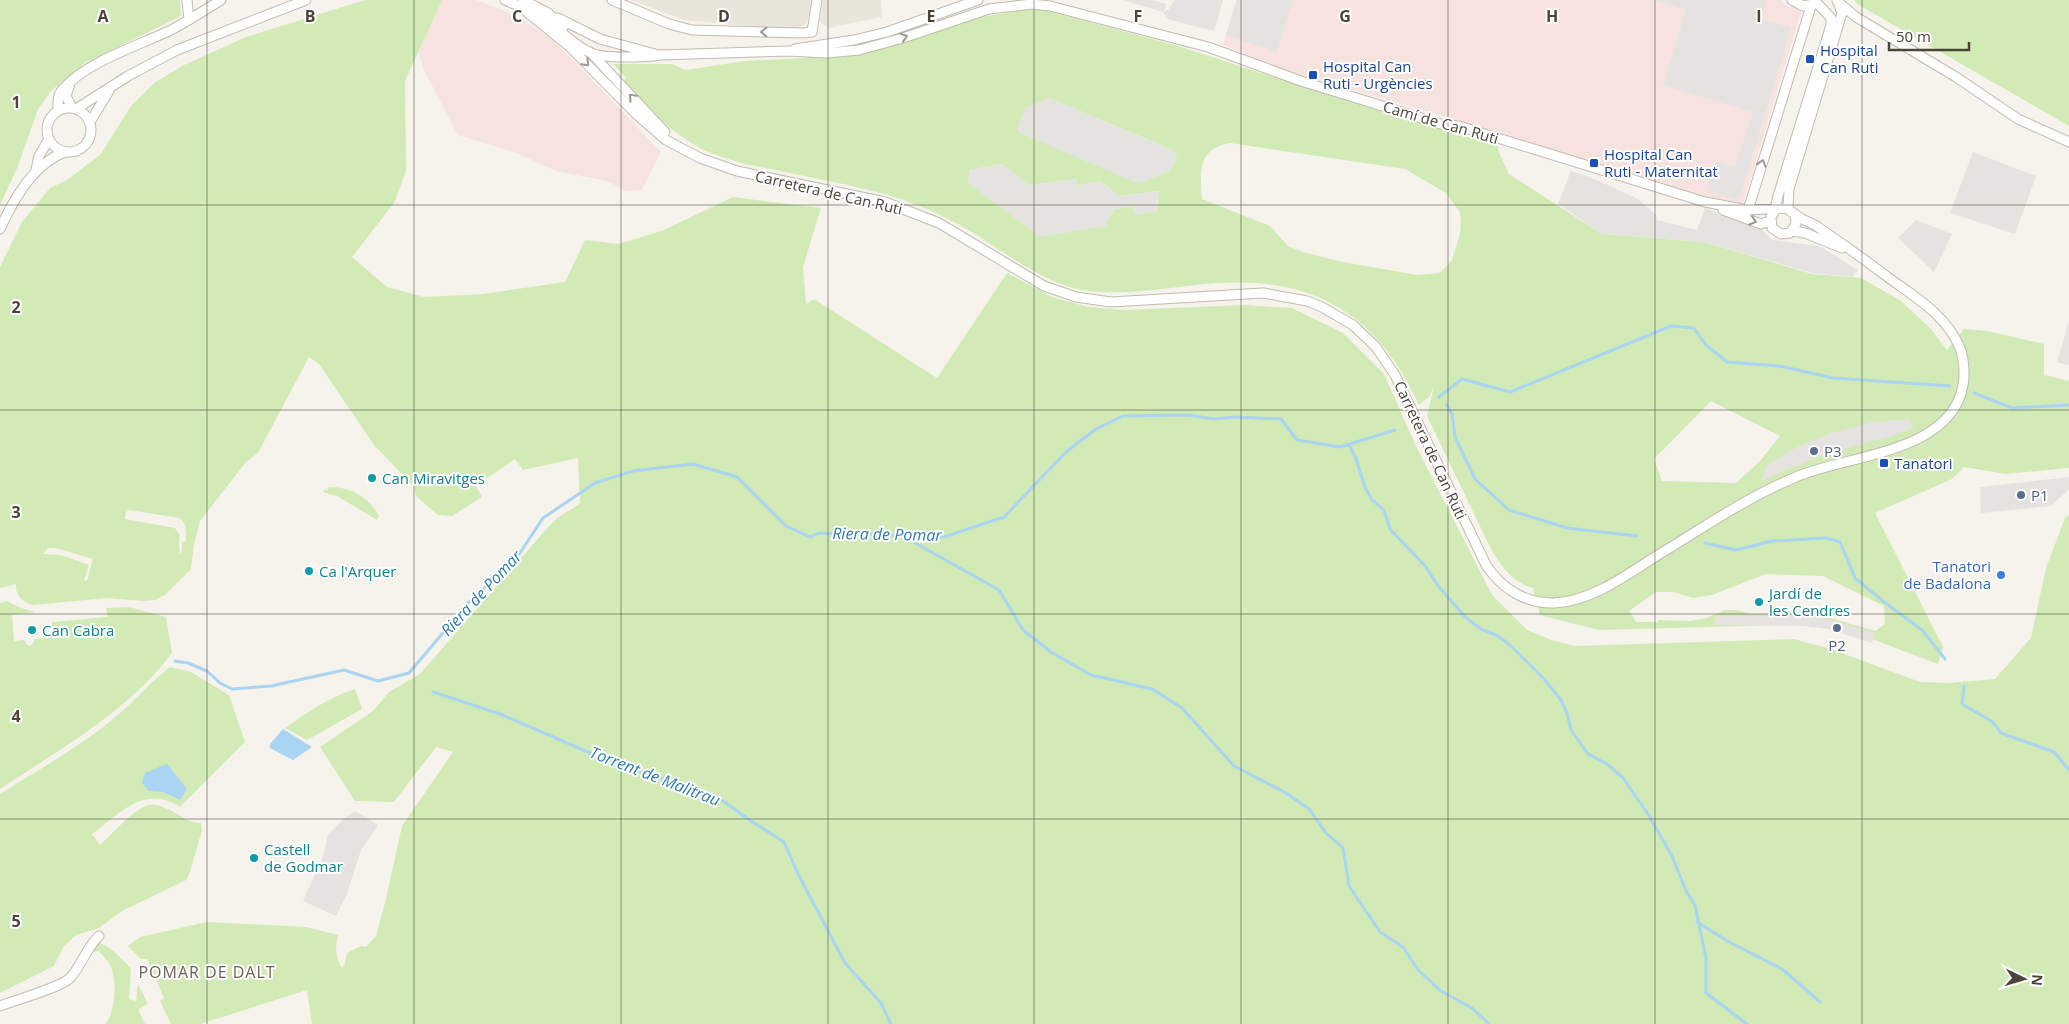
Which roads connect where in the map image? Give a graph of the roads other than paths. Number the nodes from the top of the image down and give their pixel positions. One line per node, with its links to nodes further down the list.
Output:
1 (187, 0): 19 (street)
2 (221, 0): 19 (street)
3 (306, 0): 27 (street)
4 (505, 0): 12 (street, Carretera de Can Ruti)
5 (612, 0): 6 (street, one-way to 5)
6 (817, 0)
7 (979, 0): 13 (street, Camí de Can Ruti); 20 (street, Camí de Can Ruti); 21 (street, Camí de Can Ruti)
8 (1044, 0): 14 (street, Camí de Can Ruti)
9 (1792, 0): 11 (street)
10 (1837, 0): 17 (street); 18 (street)
11 (1816, 3): 15 (street); 37 (street, one-way to 11)
12 (523, 4): 16 (street, Carretera de Can Ruti); 24 (street, Carretera de Can Ruti); 33 (street, Carretera de Can Ruti, one-way to 33)
13 (1018, 5): 14 (street, Camí de Can Ruti); 20 (street, Camí de Can Ruti)
14 (1064, 8): 36 (street, Camí de Can Ruti)
15 (1826, 11): 17 (street); 38 (street)
16 (548, 13): 24 (street, Carretera de Can Ruti); 25 (street, Camí de Can Ruti)
17 (1842, 13): 18 (street); 39 (street)
18 (1856, 17): 32 (street)
19 (189, 20): 26 (street)
20 (931, 28): 22 (street, Camí de Can Ruti, one-way to 20)
21 (895, 30): 22 (street, Camí de Can Ruti); 23 (street, Camí de Can Ruti)
22 (851, 50): 23 (street, Camí de Can Ruti)
23 (788, 51): 25 (street, Camí de Can Ruti)
24 (593, 55): 25 (street, Camí de Can Ruti); 33 (street, Carretera de Can Ruti, one-way to 24)
25 (660, 55)
26 (71, 81): 28 (street); 29 (street)
27 (110, 89): 28 (street); 30 (street)
28 (74, 108): 29 (street); 30 (street)
29 (58, 110): 31 (street)
30 (90, 122): 34 (street)
31 (49, 139): 34 (street); 35 (street)
32 (2069, 142)
33 (678, 145): 43 (street, Carretera de Can Ruti)
34 (65, 152): 35 (street)
35 (36, 170): 41 (street)
36 (1705, 202): 37 (street, Camí de Can Ruti); 40 (street, Camí de Can Ruti, one-way to 40)
37 (1748, 210): 38 (street, Camí de Can Ruti)
38 (1775, 210): 39 (street); 40 (street)
39 (1791, 211): 42 (street); 43 (street, Carretera de Can Ruti)
40 (1770, 221): 42 (street)
41 (0, 229)
42 (1792, 231): 43 (street, Carretera de Can Ruti)
43 (1856, 254)
44 (99, 936): 45 (street)
45 (0, 1006)

